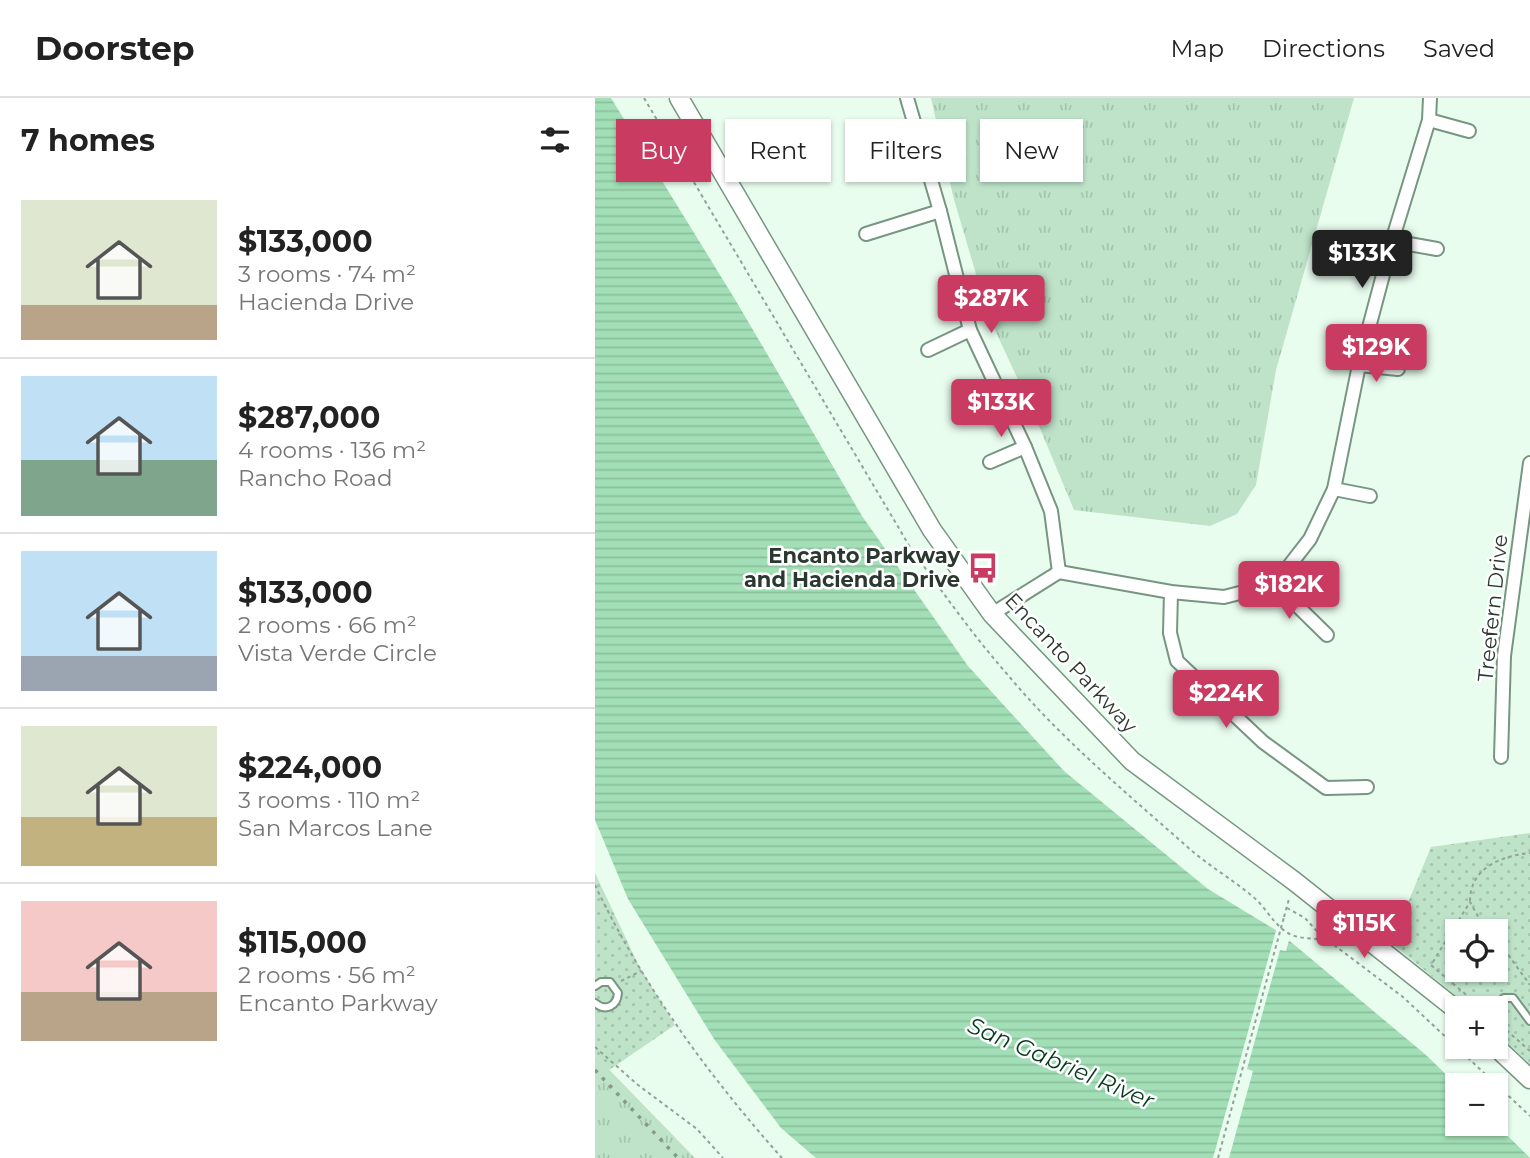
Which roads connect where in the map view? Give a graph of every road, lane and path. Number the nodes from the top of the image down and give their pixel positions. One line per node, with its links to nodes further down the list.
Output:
1 (679, 98): 22 (street, Encanto Parkway)
2 (907, 98): 6 (street)
3 (1430, 98): 4 (street)
4 (1429, 120): 5 (street); 8 (street)
5 (1469, 131)
6 (940, 211): 7 (street); 10 (street)
7 (866, 234)
8 (1392, 241): 9 (street); 12 (street)
9 (1437, 249)
10 (970, 330): 11 (street); 14 (street)
11 (928, 350)
12 (1359, 365): 13 (street); 17 (street)
13 (1398, 369)
14 (1025, 447): 15 (street); 19 (street)
15 (990, 462)
16 (1530, 463): 24 (street, Treefern Drive)
17 (1333, 489): 18 (street); 20 (street)
18 (1370, 496)
19 (1059, 572): 21 (street); 22 (street)
20 (1275, 584): 21 (street); 23 (street)
21 (1171, 592): 25 (street)
22 (992, 614): 38 (street, Encanto Parkway)
23 (1327, 635)
24 (1501, 757)
25 (1367, 787)
26 (1530, 853): 28 (path)
27 (595, 885): 32 (path)
28 (1470, 902): 29 (path); 36 (path)
29 (1479, 919)
30 (1325, 940): 48 (path, bridge)
31 (1508, 954): 34 (path)
32 (642, 971): 33 (path); 47 (path)
33 (614, 984): 35 (lane); 39 (lane)
34 (1530, 985)
35 (595, 986)
36 (1468, 996)
37 (1508, 998): 40 (lane)
38 (1445, 1001)
39 (595, 1003)
40 (1530, 1021)
41 (1508, 1032): 43 (path)
42 (595, 1047): 46 (path)
43 (1530, 1051)
44 (1508, 1058): 45 (street)
45 (1530, 1079)
46 (723, 1158)
47 (782, 1158)
48 (1218, 1158)

